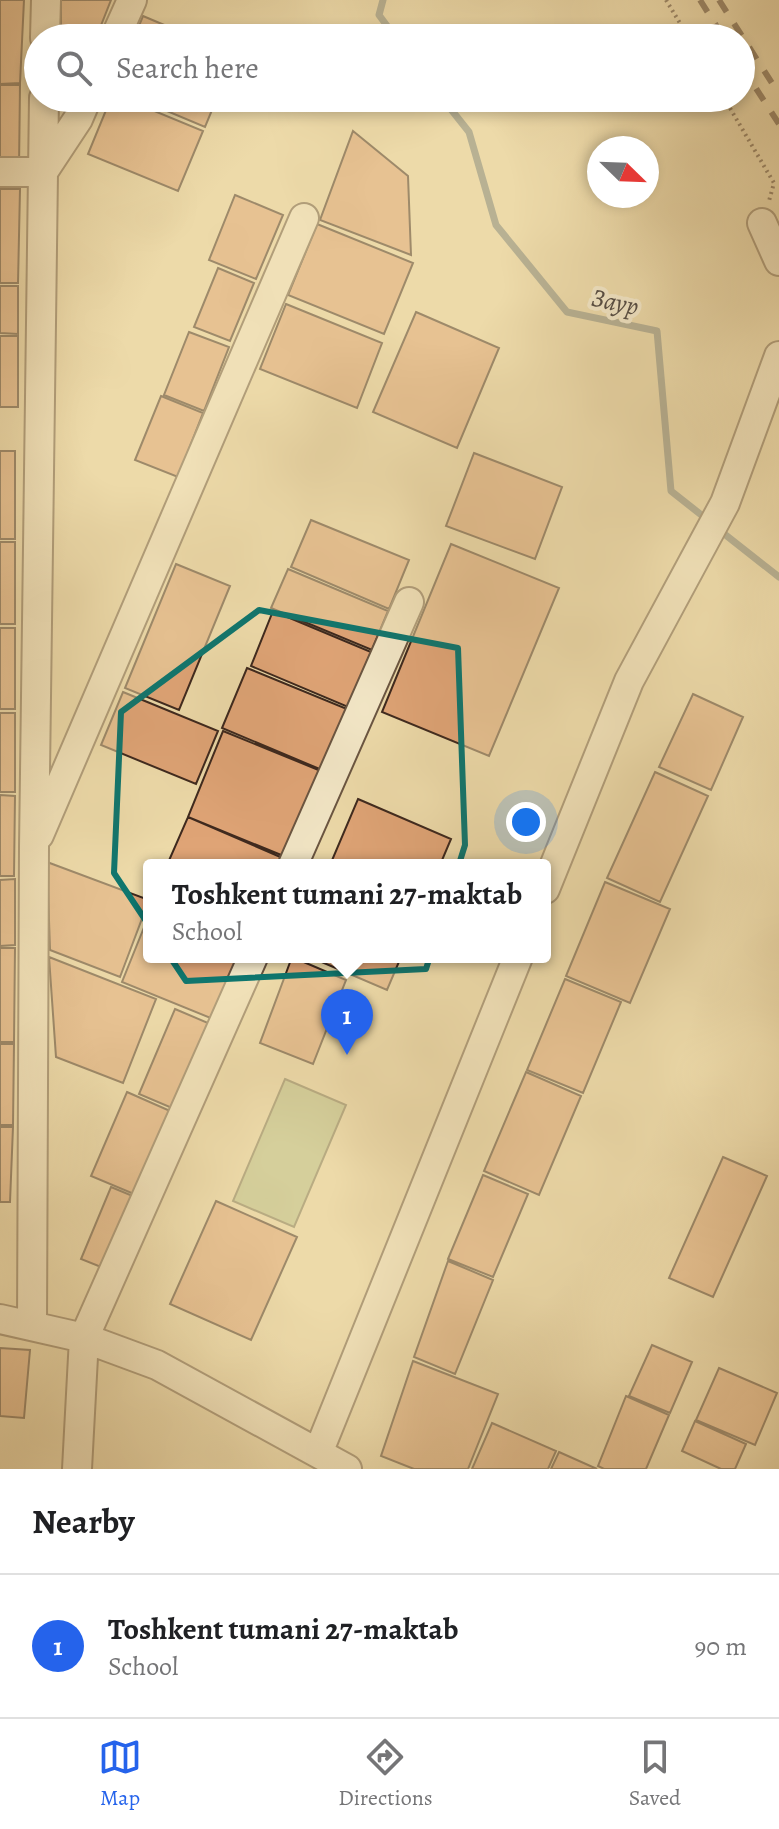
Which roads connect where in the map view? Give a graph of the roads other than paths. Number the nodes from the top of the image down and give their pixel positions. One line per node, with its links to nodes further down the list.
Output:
1 (46, 0): 3 (street)
2 (132, 0): 4 (street)
3 (45, 24)
4 (121, 24)
5 (44, 112): 8 (street)
6 (81, 112): 8 (street)
7 (0, 172): 8 (street)
8 (43, 172): 14 (street)
9 (304, 218): 14 (street)
10 (762, 223): 11 (street)
11 (779, 261)
12 (779, 356): 16 (street)
13 (409, 602): 15 (street)
14 (34, 847): 20 (street)
15 (296, 859)
16 (551, 874)
17 (250, 963): 21 (street)
18 (516, 963): 22 (street)
19 (0, 1319): 20 (street)
20 (32, 1326): 21 (street)
21 (84, 1338): 22 (street); 24 (street)
22 (318, 1453): 23 (street)
23 (345, 1468)
24 (77, 1469)

